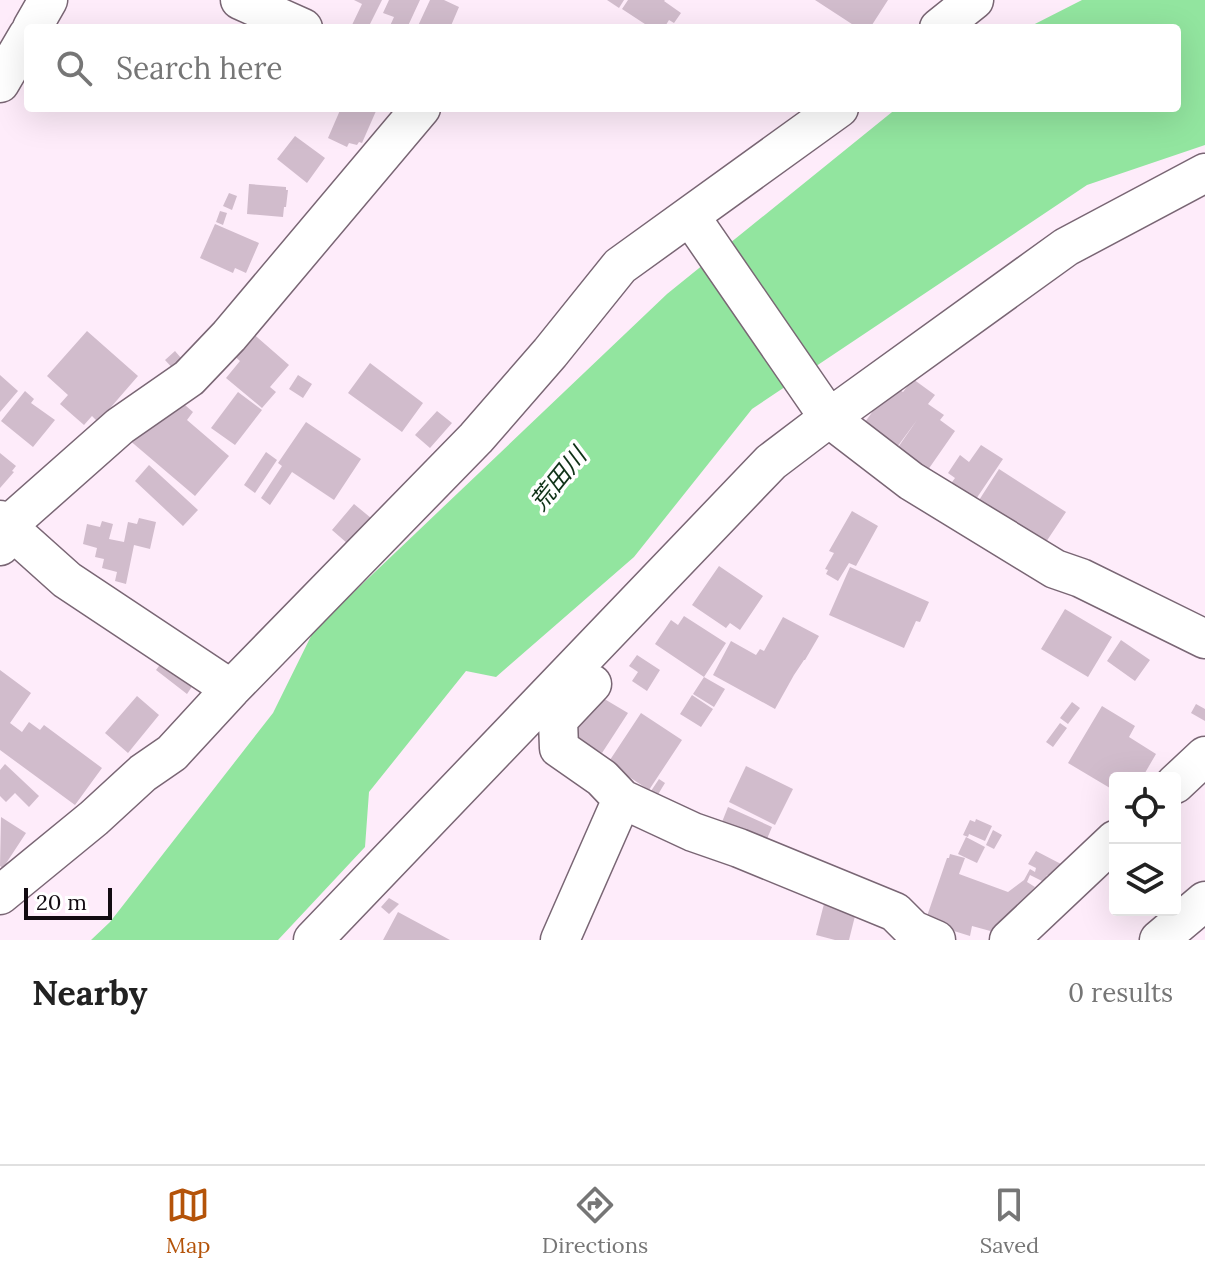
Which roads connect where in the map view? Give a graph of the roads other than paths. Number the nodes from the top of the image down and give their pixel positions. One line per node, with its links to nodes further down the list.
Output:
1 (48, 0): 4 (street)
2 (240, 0): 5 (street)
3 (971, 1): 6 (street)
4 (34, 24)
5 (294, 24)
6 (944, 24)
7 (24, 42): 8 (street)
8 (0, 83)
9 (418, 112): 15 (street)
10 (834, 112): 12 (street)
11 (1205, 173): 13 (street)
12 (695, 223): 13 (street); 17 (street)
13 (824, 410): 14 (street); 16 (street)
14 (716, 518): 20 (street); 24 (street)
15 (2, 531): 17 (street)
16 (1205, 639)
17 (231, 689): 22 (street)
18 (1205, 756): 19 (street)
19 (1181, 778)
20 (622, 799): 25 (street); 26 (street)
21 (1111, 844): 27 (street)
22 (2, 890)
23 (1205, 901): 28 (street)
24 (313, 940)
25 (560, 940)
26 (936, 940)
27 (1009, 940)
28 (1159, 940)

